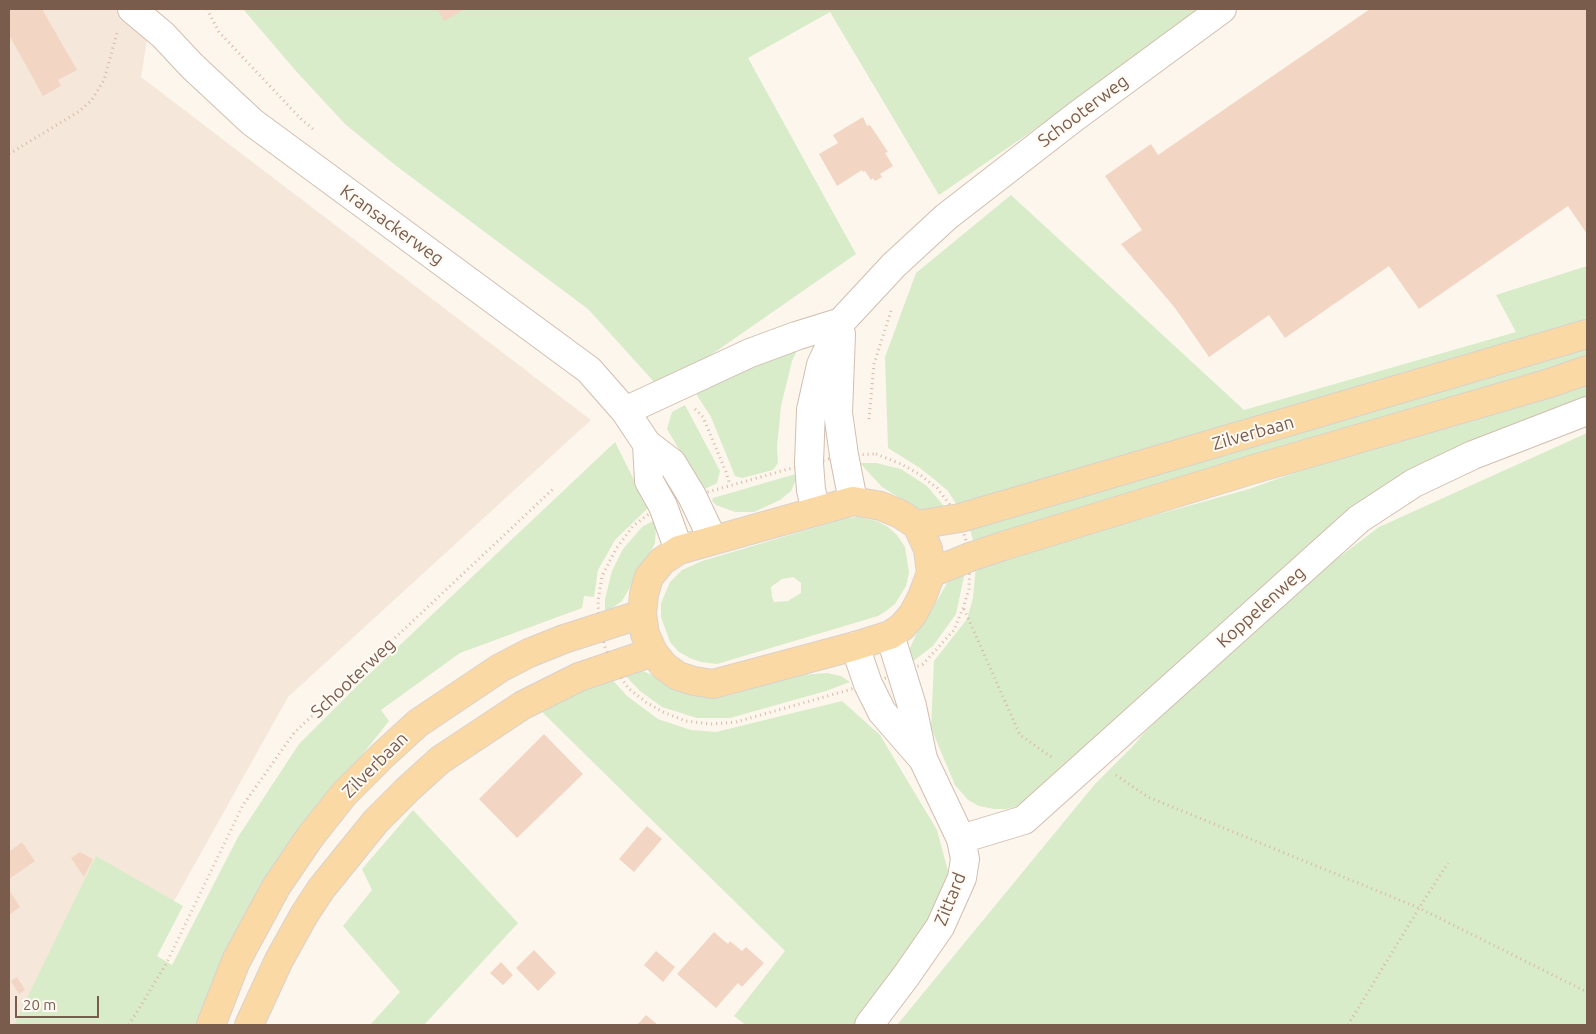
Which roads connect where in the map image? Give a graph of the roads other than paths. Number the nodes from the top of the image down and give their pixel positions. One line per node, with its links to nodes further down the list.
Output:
1 (1222, 9): 3 (street, Schooterweg)
2 (125, 18): 6 (street, Kransackerweg)
3 (841, 322): 6 (street); 9 (street); 10 (street, Schooterweg)
4 (1587, 334): 11 (main road, Zilverbaan)
5 (1587, 370): 14 (main road, Zilverbaan)
6 (625, 411): 8 (street, Kransackerweg)
7 (1587, 411): 20 (street, Koppelenweg)
8 (647, 444): 12 (street, Kransackerweg); 13 (street)
9 (854, 501): 10 (main road); 11 (main road)
10 (816, 511): 12 (main road)
11 (918, 525): 14 (main road)
12 (713, 540): 13 (main road)
13 (679, 550): 15 (main road)
14 (931, 573): 16 (main road)
15 (642, 614): 18 (main road); 21 (main road, Zilverbaan)
16 (890, 635): 17 (main road); 19 (street, Zittard)
17 (855, 646): 18 (main road); 19 (street, Zittard)
18 (653, 652): 22 (main road)
19 (923, 759): 20 (street, Zittard)
20 (961, 839): 23 (street, Zittard)
21 (211, 1025)
22 (249, 1025)
23 (868, 1025)

